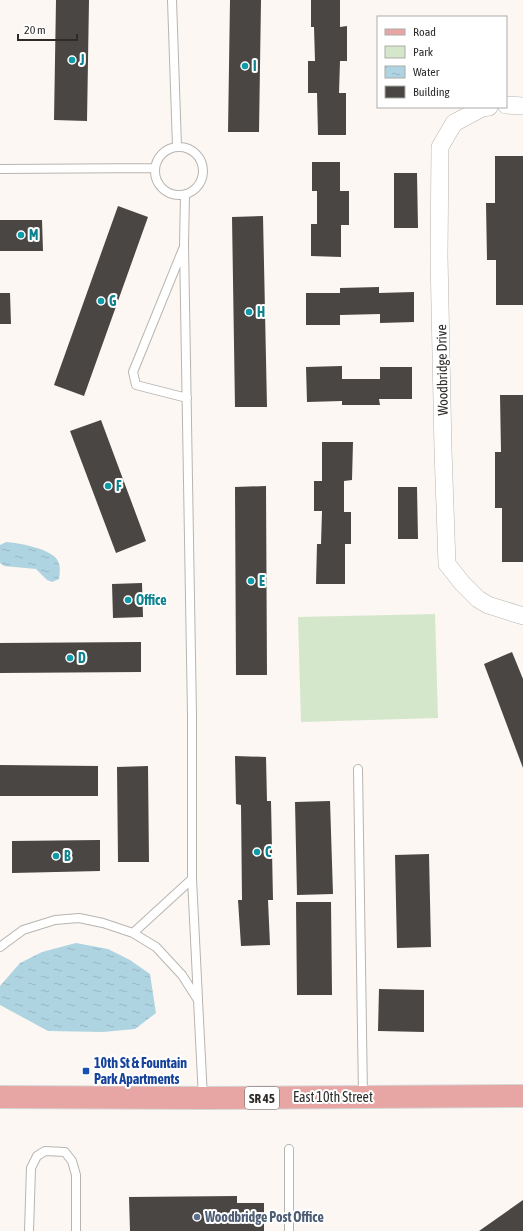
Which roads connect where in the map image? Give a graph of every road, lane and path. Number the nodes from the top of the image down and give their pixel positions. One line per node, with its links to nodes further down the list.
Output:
1 (172, 0): 5 (lane)
2 (507, 106): 3 (street)
3 (523, 106)
4 (482, 108): 11 (street, Woodbridge Drive)
5 (177, 146): 6 (lane); 8 (lane)
6 (155, 168): 7 (lane); 8 (lane)
7 (0, 169)
8 (185, 194): 9 (lane)
9 (184, 245): 10 (lane); 10 (lane)
10 (187, 398): 13 (lane)
11 (523, 616)
12 (358, 768): 19 (lane)
13 (192, 879): 14 (lane); 16 (lane)
14 (133, 933): 15 (lane); 16 (lane)
15 (0, 947)
16 (198, 1000): 20 (lane)
17 (523, 1096): 19 (main road, East 10th Street / SR 45)
18 (0, 1097): 20 (main road, East 10th Street / SR 45)
19 (363, 1097): 20 (main road, East 10th Street / SR 45)
20 (203, 1098)
21 (289, 1149): 24 (lane)
22 (29, 1231): 23 (lane)
23 (76, 1231)
24 (289, 1231)

